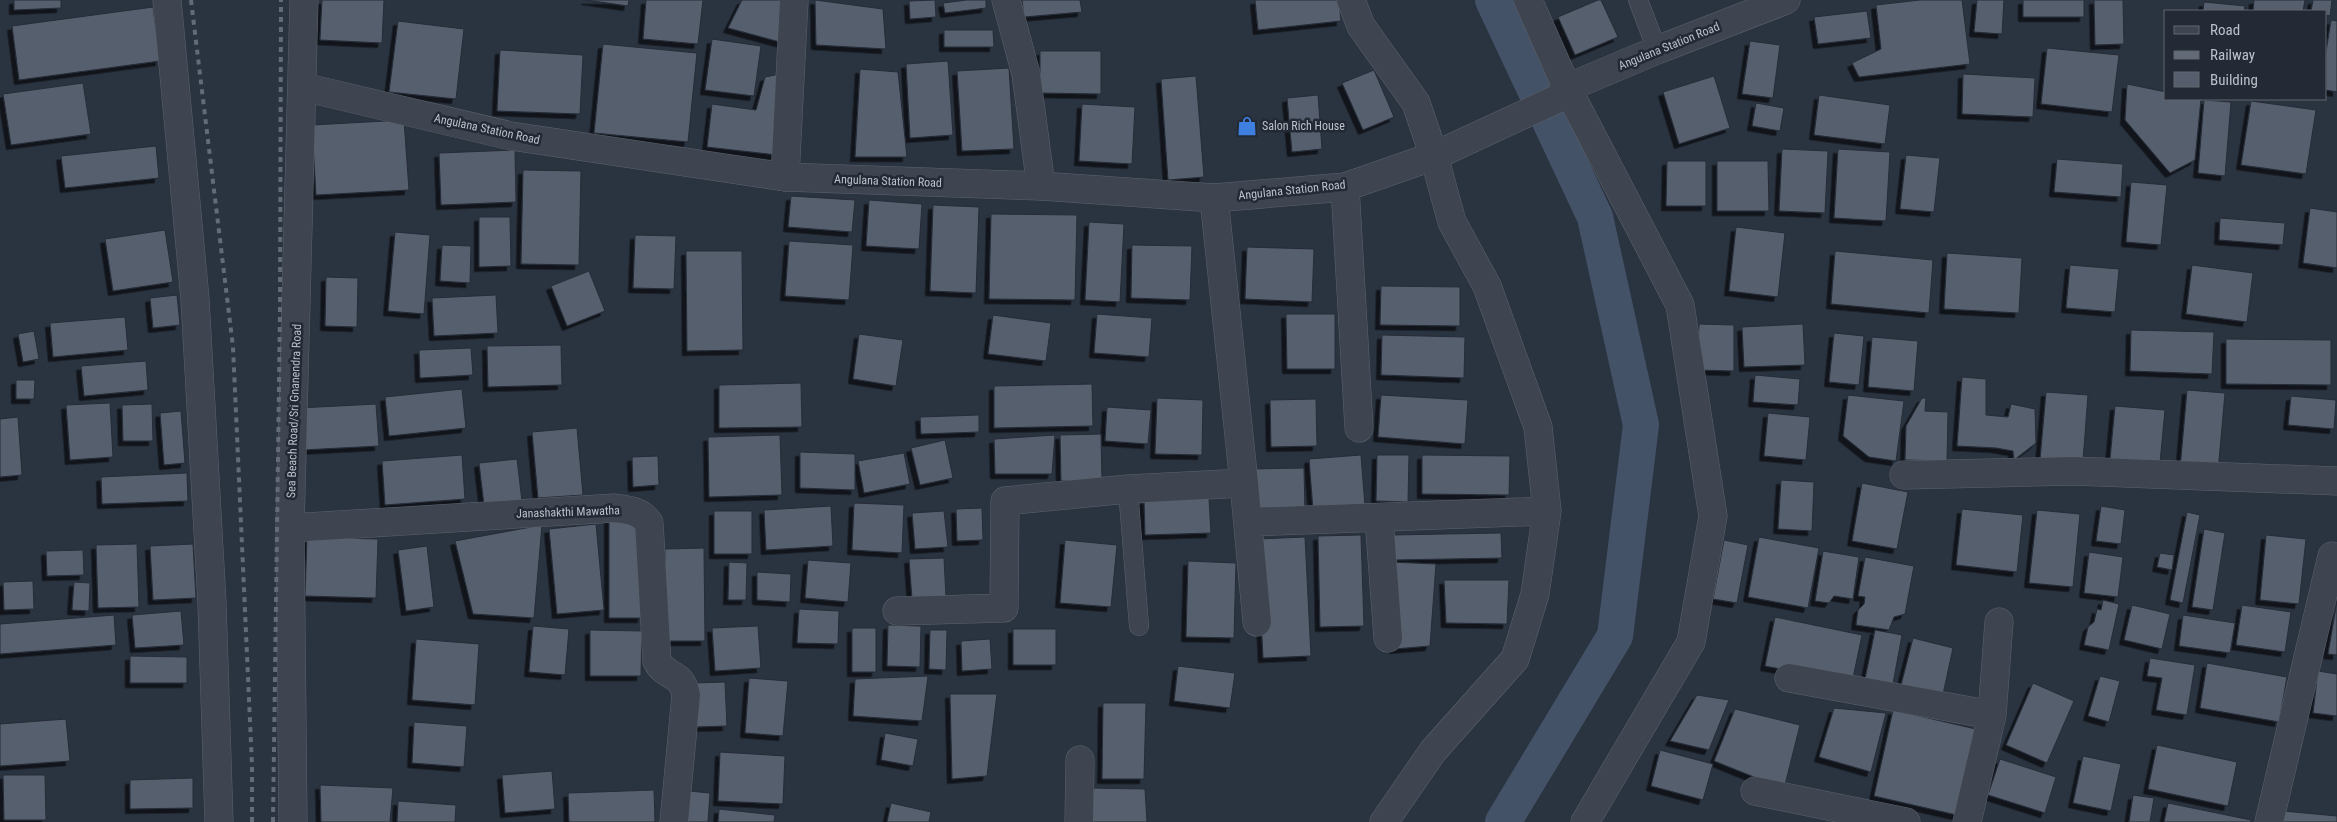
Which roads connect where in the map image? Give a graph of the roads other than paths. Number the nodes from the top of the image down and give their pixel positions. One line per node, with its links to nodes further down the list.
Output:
1 (167, 0): 36 (street)
2 (304, 0): 10 (street, Sea Beach Road/Sri Gnanendra Road)
3 (794, 0): 13 (street)
4 (1006, 0): 14 (street)
5 (1351, 0): 12 (street)
6 (1528, 0): 11 (street)
7 (1638, 0): 9 (lane)
8 (1786, 0): 9 (street, Angulana Station Road)
9 (1657, 50): 11 (street, Angulana Station Road)
10 (303, 86): 13 (street, Angulana Station Road); 25 (street, Sea Beach Road/Sri Gnanendra Road)
11 (1562, 94): 12 (street, Angulana Station Road); 41 (street)
12 (1434, 156): 15 (street, Angulana Station Road); 22 (street)
13 (785, 177): 14 (street, Angulana Station Road)
14 (1041, 186): 16 (street, Angulana Station Road)
15 (1345, 187): 16 (street, Angulana Station Road); 17 (street)
16 (1214, 198): 20 (street)
17 (1359, 428)
18 (1904, 475): 19 (street)
19 (2337, 481)
20 (1244, 483): 21 (street); 24 (street)
21 (1128, 489): 27 (street); 30 (lane)
22 (1547, 511): 23 (street); 40 (street)
23 (1379, 518): 24 (street); 31 (street)
24 (1248, 522): 28 (street)
25 (290, 528): 37 (street, Sea Beach Road/Sri Gnanendra Road); 38 (street, Janashakthi Mawatha)
26 (2332, 556): 44 (street)
27 (897, 611)
28 (1257, 622)
29 (1999, 622): 33 (street)
30 (1139, 626)
31 (1388, 638)
32 (1789, 678): 33 (street)
33 (1992, 715): 43 (street)
34 (1080, 760): 39 (street)
35 (1756, 791): 42 (street)
36 (220, 822)
37 (293, 822)
38 (674, 822)
39 (1079, 822)
40 (1384, 822)
41 (1585, 822)
42 (1906, 822)
43 (1967, 822)
44 (2269, 822)

